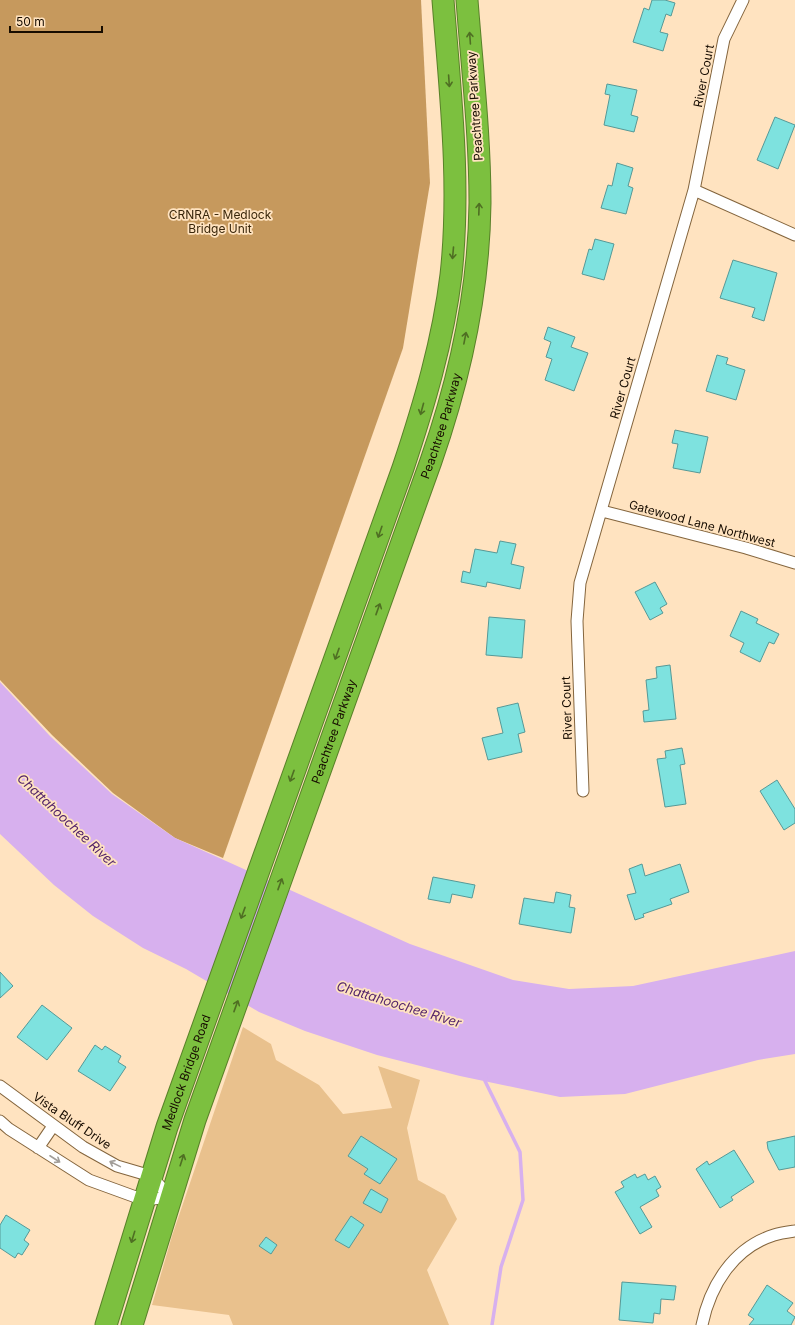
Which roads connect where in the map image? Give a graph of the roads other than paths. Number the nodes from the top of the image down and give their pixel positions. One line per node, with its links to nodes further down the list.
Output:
1 (443, 0): 9 (highway, Peachtree Parkway, one-way to 9)
2 (467, 0): 10 (highway, Peachtree Parkway, one-way to 2)
3 (743, 0): 4 (street, River Court)
4 (694, 190): 5 (street); 6 (street, River Court)
5 (795, 235)
6 (602, 511): 7 (street, Gatewood Lane Northwest); 8 (street, River Court)
7 (795, 563)
8 (583, 791)
9 (275, 823): 15 (highway, Medlock Bridge Road, one-way to 15)
10 (299, 832): 16 (highway, Medlock Bridge Road, one-way to 10)
11 (0, 1087): 13 (street, Vista Bluff Drive)
12 (0, 1121): 14 (street)
13 (53, 1126): 14 (street); 15 (street, Vista Bluff Drive, one-way to 13)
14 (38, 1148): 17 (street, one-way to 17)
15 (151, 1176): 16 (street); 17 (highway, Medlock Bridge Road)
16 (170, 1197): 17 (street); 20 (highway, Medlock Bridge Road)
17 (144, 1200): 19 (highway, Medlock Bridge Road, one-way to 19)
18 (795, 1231): 21 (street)
19 (106, 1325)
20 (132, 1325)
21 (702, 1325)

